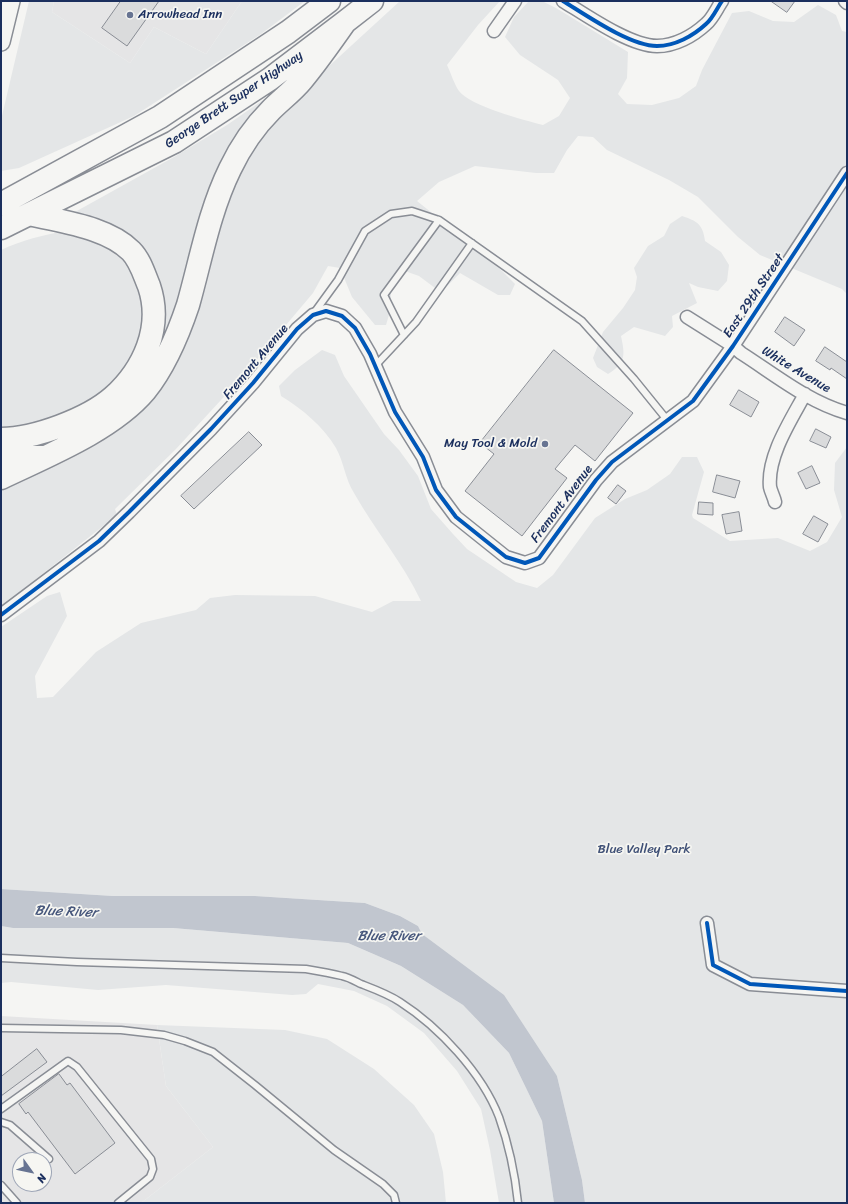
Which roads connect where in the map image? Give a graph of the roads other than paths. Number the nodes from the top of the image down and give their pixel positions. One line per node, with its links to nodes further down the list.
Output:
1 (11, 1): 9 (main road)
2 (330, 1): 11 (highway, George Brett Super Highway)
3 (372, 1): 7 (highway, George Brett Super Highway)
4 (515, 1): 8 (street)
5 (563, 1): 6 (street)
6 (722, 1)
7 (346, 22): 12 (highway, George Brett Super Highway); 26 (highway)
8 (494, 31)
9 (1, 42)
10 (847, 173): 19 (street, East 29th Street)
11 (7, 201)
12 (30, 214): 14 (highway, George Brett Super Highway); 24 (highway)
13 (439, 220): 15 (lane); 16 (lane); 18 (lane)
14 (1, 228)
15 (472, 243): 18 (lane); 23 (lane)
16 (313, 315): 20 (street, Fremont Avenue); 29 (street, Fremont Avenue)
17 (687, 317): 19 (street, White Avenue)
18 (404, 335): 20 (lane)
19 (733, 346): 21 (street, White Avenue); 23 (street, East 29th Street)
20 (375, 366): 23 (street, Fremont Avenue)
21 (805, 394): 22 (street, White Avenue); 28 (street)
22 (847, 413)
23 (668, 421)
24 (1, 439)
25 (1, 456): 26 (highway)
26 (45, 457): 27 (highway)
27 (1, 478)
28 (775, 502)
29 (1, 615)
30 (707, 923): 32 (street)
31 (1, 958): 41 (lane)
32 (847, 990)
33 (1, 1028): 40 (lane)
34 (1, 1109): 39 (lane)
35 (1, 1122): 36 (lane)
36 (42, 1152)
37 (1, 1185): 38 (lane)
38 (17, 1203)
39 (118, 1203)
40 (396, 1203)
41 (518, 1203)

